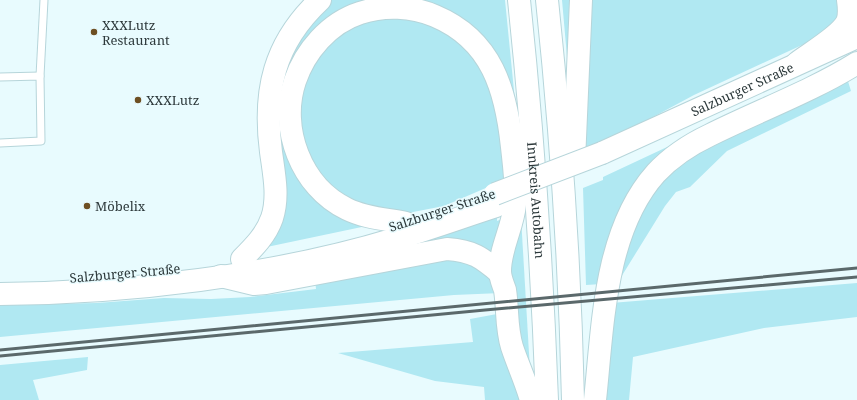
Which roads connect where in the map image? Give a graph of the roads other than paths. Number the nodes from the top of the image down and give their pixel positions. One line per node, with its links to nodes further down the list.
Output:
1 (44, 0): 11 (lane)
2 (320, 0): 18 (main road)
3 (519, 0): 24 (main road, Innkreis Autobahn)
4 (547, 0): 15 (main road, Innkreis Autobahn)
5 (581, 0): 15 (main road)
6 (848, 0): 9 (main road)
7 (857, 37): 9 (main road, Salzburger Straße)
8 (857, 52): 14 (main road, Salzburger Straße)
9 (797, 63): 14 (main road, Salzburger Straße)
10 (857, 63): 26 (main road)
11 (40, 76): 12 (lane); 13 (lane)
12 (0, 77)
13 (0, 143)
14 (602, 159): 16 (main road, Salzburger Straße)
15 (564, 198): 25 (main road, Innkreis Autobahn)
16 (495, 200): 17 (main road, Salzburger Straße); 20 (main road, Salzburger Straße)
17 (406, 223): 18 (main road, Salzburger Straße); 19 (main road)
18 (242, 259): 21 (main road, Salzburger Straße)
19 (500, 273): 20 (main road); 23 (main road)
20 (221, 276): 22 (main road, Salzburger Straße)
21 (0, 281)
22 (0, 294)
23 (531, 400)
24 (547, 400)
25 (573, 400)
26 (595, 400)

